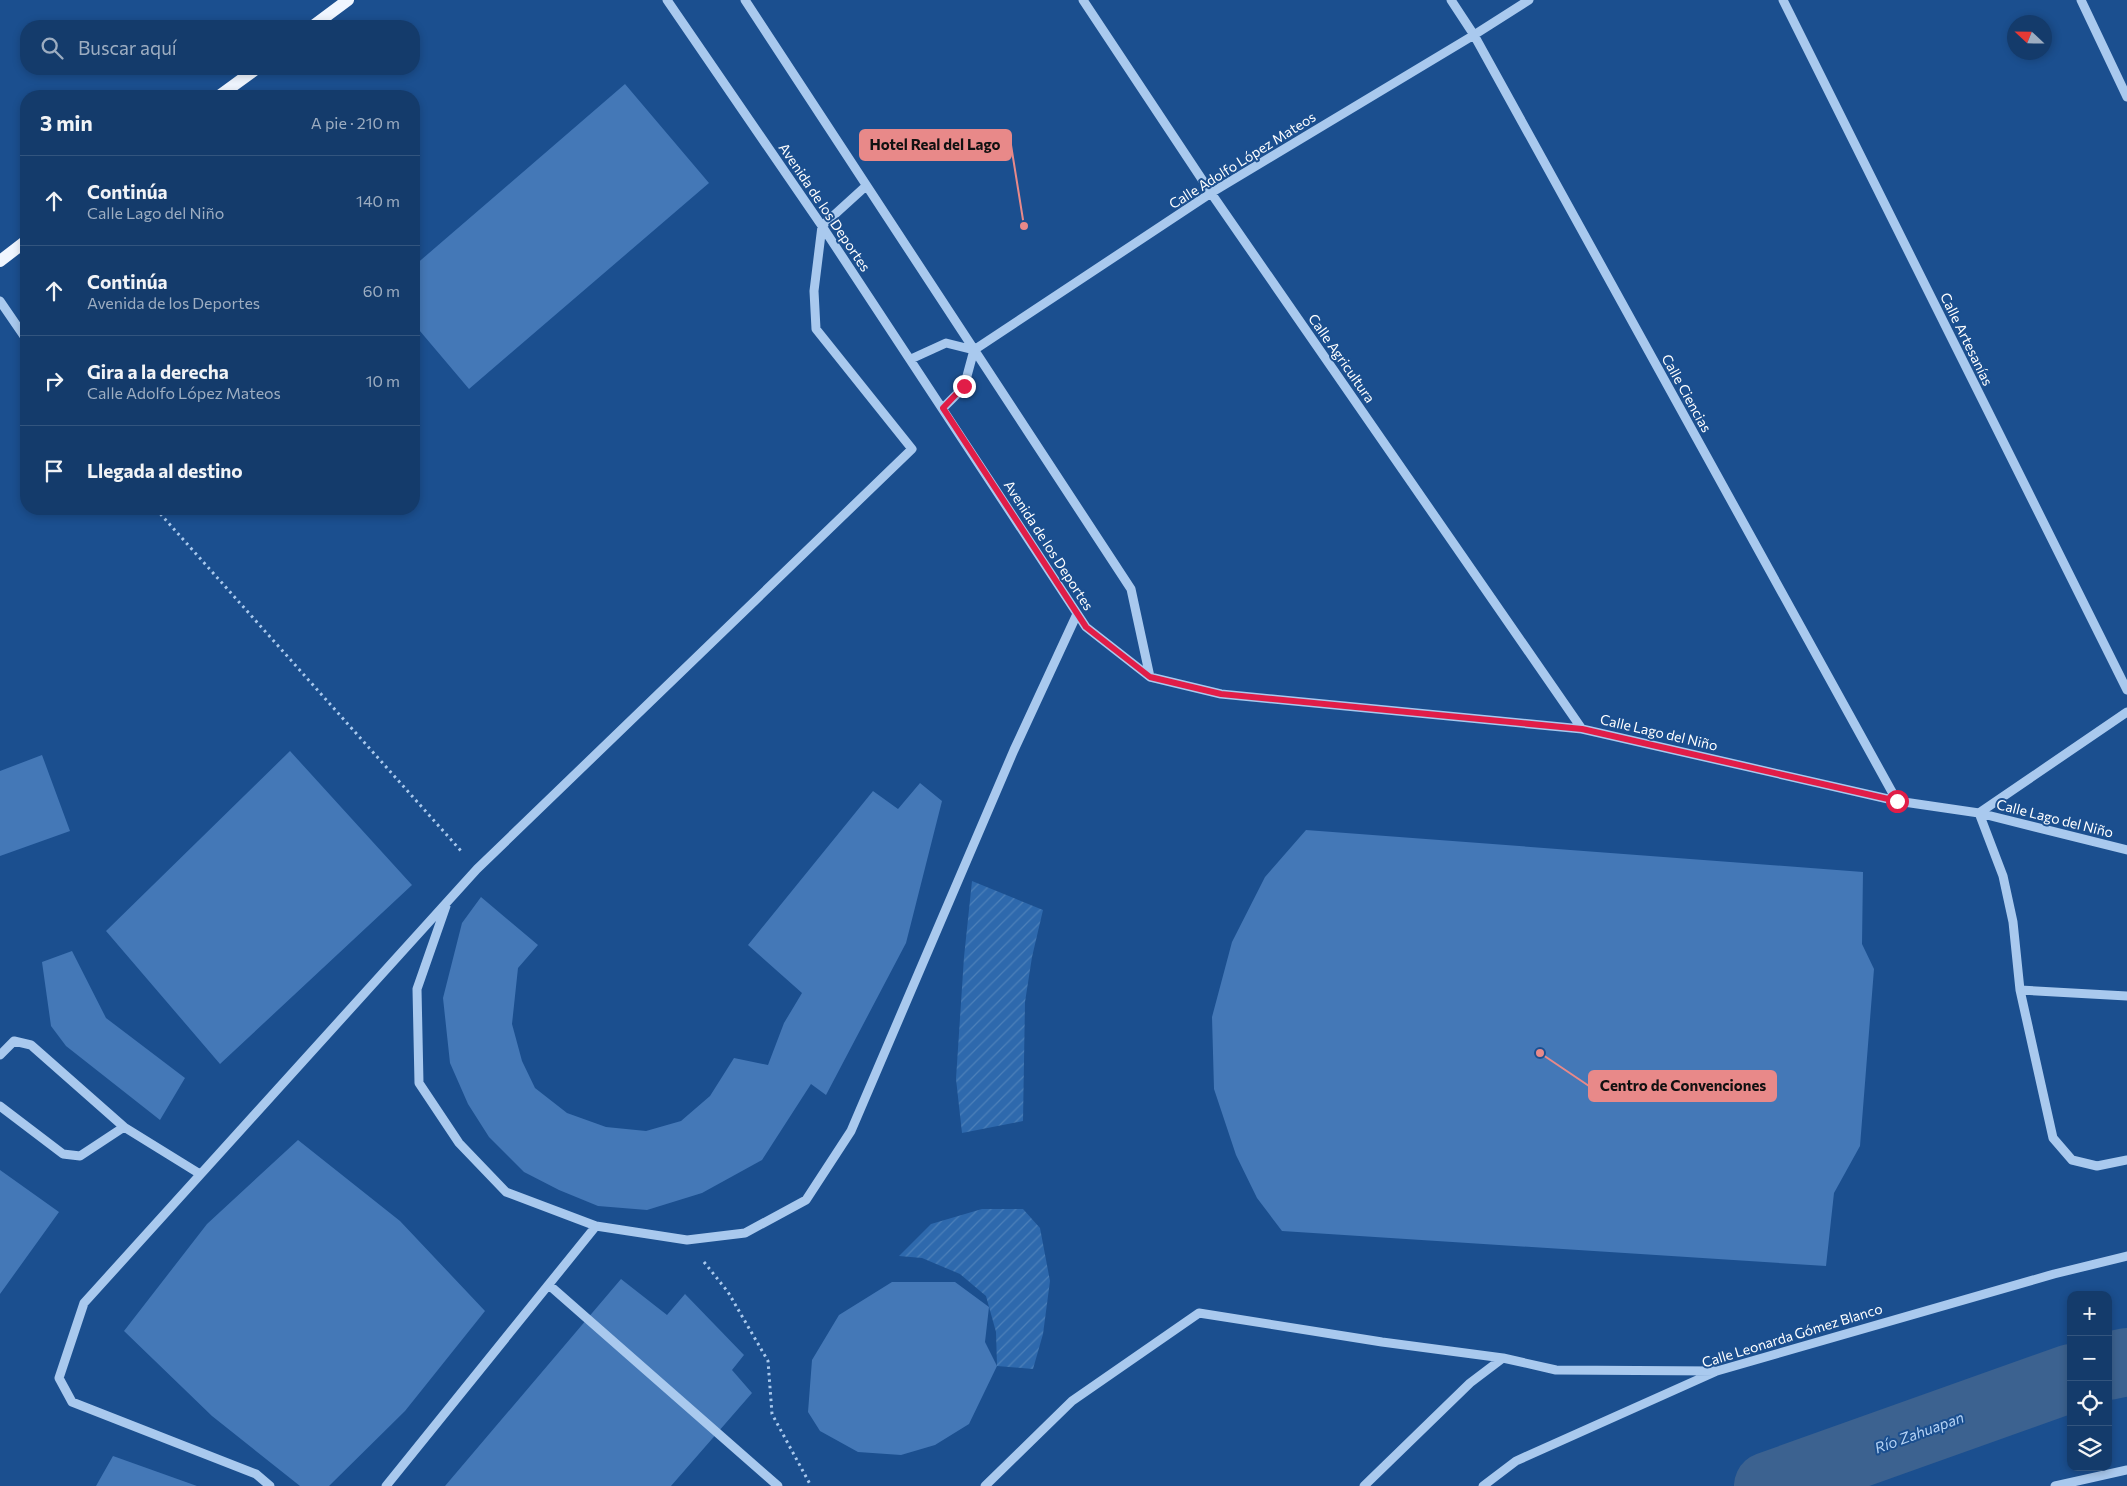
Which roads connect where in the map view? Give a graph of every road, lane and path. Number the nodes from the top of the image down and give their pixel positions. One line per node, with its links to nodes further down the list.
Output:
1 (348, 0): 9 (main road)
2 (667, 0): 16 (street, Avenida de los Deportes)
3 (744, 0): 14 (street)
4 (1083, 0): 15 (street, Calle Agricultura)
5 (1450, 0): 10 (street, Calle Ciencias)
6 (1529, 0): 10 (street, Calle Adolfo López Mateos)
7 (1783, 0): 27 (street, Calle Artesanías)
8 (2081, 0): 13 (street)
9 (321, 20)
10 (1474, 35): 15 (street, Calle Adolfo López Mateos); 30 (street, Calle Ciencias)
11 (248, 75): 12 (main road)
12 (227, 90)
13 (2127, 97)
14 (866, 186): 16 (street); 21 (street)
15 (1211, 193): 21 (street, Calle Adolfo López Mateos); 29 (street, Calle Agricultura)
16 (822, 226): 22 (street, Avenida de los Deportes); 33 (street)
17 (20, 246): 18 (main road)
18 (0, 261)
19 (0, 301): 20 (street)
20 (20, 330)
21 (974, 350): 22 (street); 23 (street); 26 (street)
22 (910, 359): 23 (street, Avenida de los Deportes)
23 (943, 408): 25 (street, Avenida de los Deportes)
24 (161, 515): 33 (path)
25 (1077, 614): 26 (street, Avenida de los Deportes); 43 (street)
26 (1150, 677): 29 (street, Calle Lago del Niño)
27 (2127, 690)
28 (2127, 712): 31 (street)
29 (1582, 729): 30 (street, Calle Lago del Niño)
30 (1897, 801): 31 (street, Calle Lago del Niño)
31 (1978, 813): 32 (street, Calle Lago del Niño); 35 (street)
32 (2127, 850)
33 (477, 869): 34 (street)
34 (448, 901): 41 (street); 42 (street)
35 (2020, 990): 36 (street); 40 (street)
36 (2127, 996)
37 (0, 1055): 39 (street)
38 (0, 1106): 39 (street)
39 (124, 1127): 41 (street)
40 (2127, 1160)
41 (200, 1174): 49 (street)
42 (596, 1226): 43 (street); 45 (street)
43 (687, 1240): 52 (path)
44 (2127, 1256): 47 (street, Calle Leonarda Gómez Blanco)
45 (549, 1285): 50 (street); 51 (street)
46 (1503, 1358): 47 (street); 53 (street); 54 (street)
47 (1716, 1371): 55 (street, Calle Leonarda Gómez Blanco)
48 (2127, 1470): 56 (street)
49 (270, 1486)
50 (386, 1486)
51 (778, 1486)
52 (811, 1486)
53 (985, 1486)
54 (1364, 1486)
55 (1483, 1486)
56 (2055, 1486)

